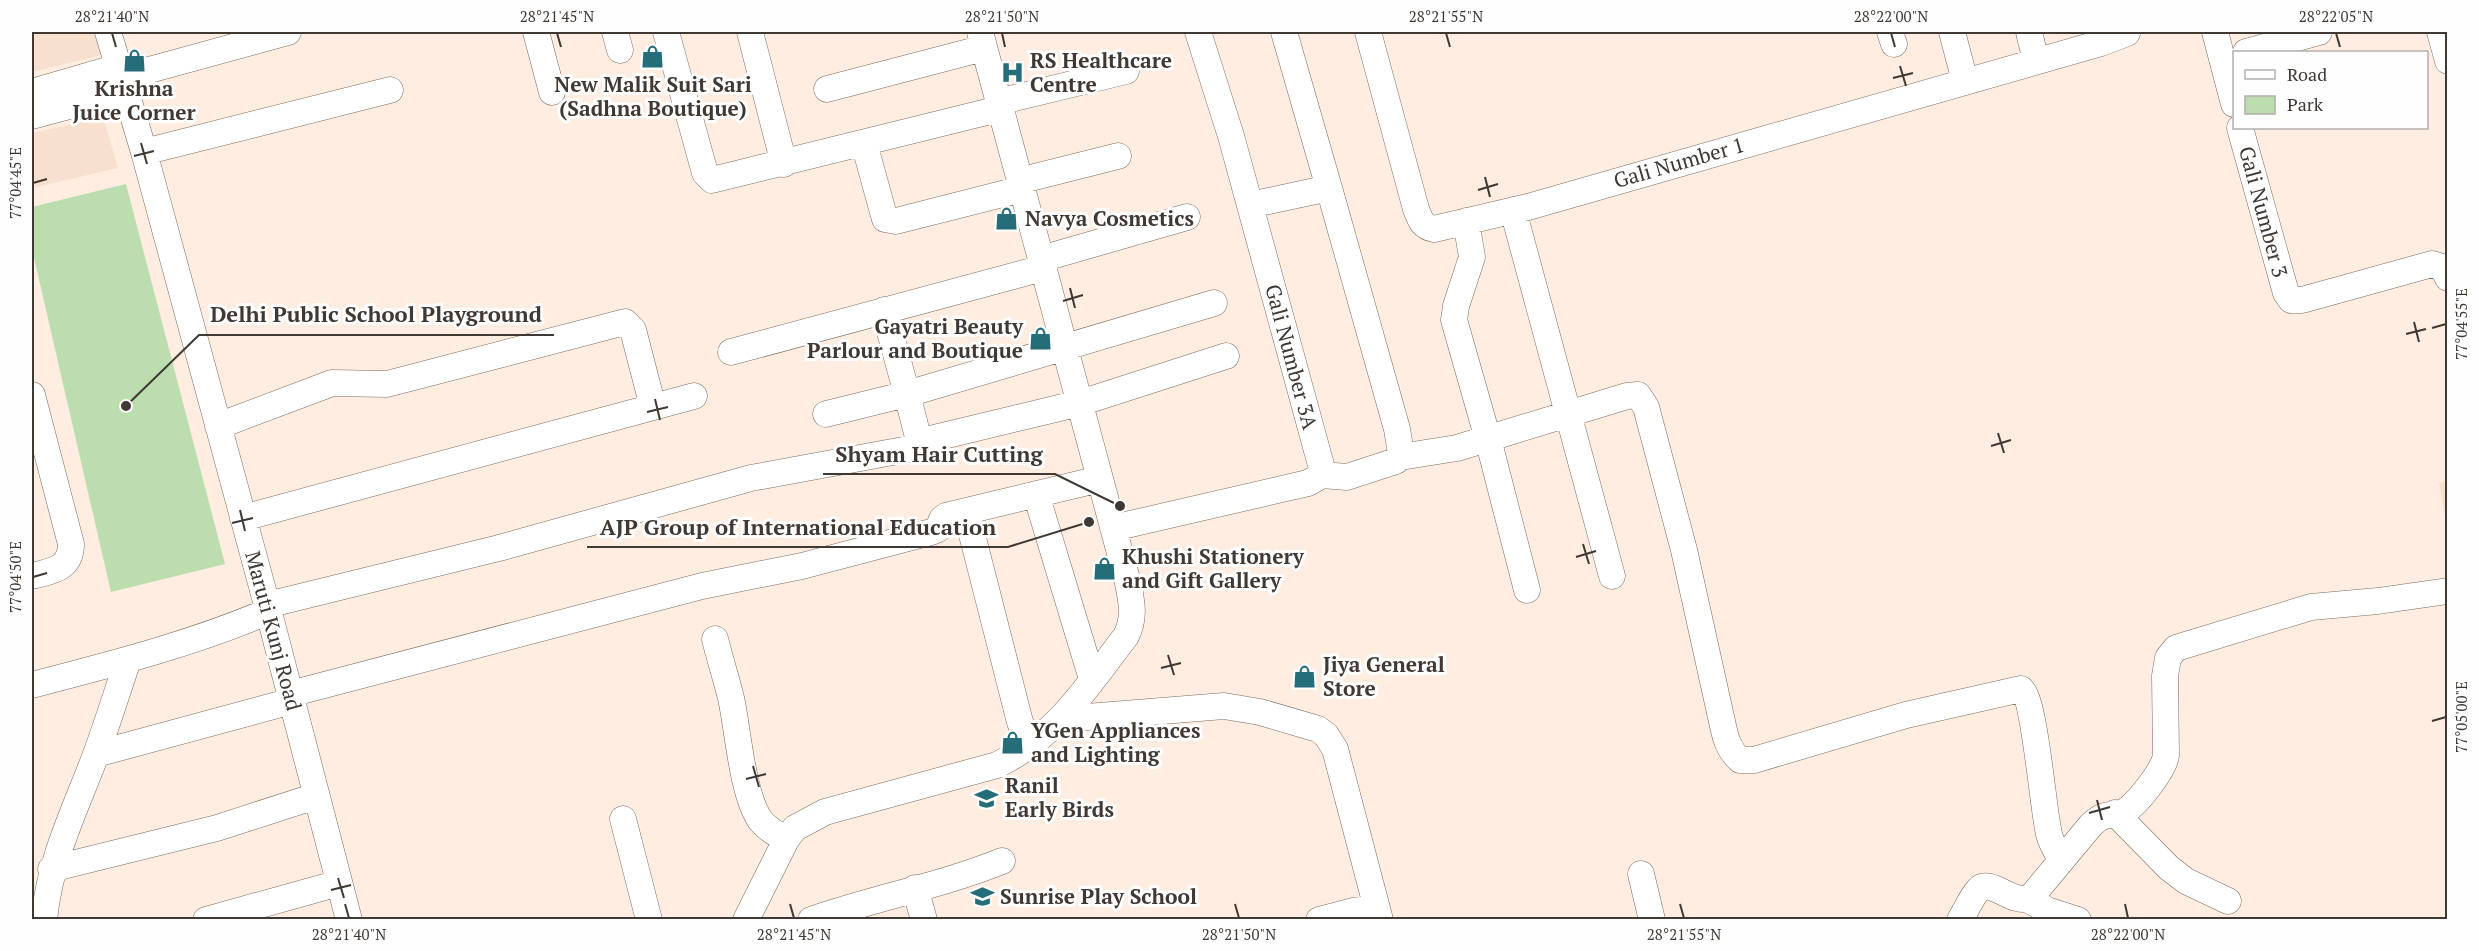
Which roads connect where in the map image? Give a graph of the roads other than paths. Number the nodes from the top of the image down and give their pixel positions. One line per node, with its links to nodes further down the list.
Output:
1 (108, 32): 21 (street, Maruti Kunj Road)
2 (288, 32): 21 (street)
3 (536, 32): 26 (street)
4 (666, 32): 33 (street)
5 (750, 32): 33 (street)
6 (1198, 32): 36 (street, Gali Number 3A)
7 (1284, 32): 35 (street)
8 (1368, 32): 39 (street, Gali Number 1)
9 (1952, 32): 22 (street)
10 (2029, 32): 18 (street)
11 (2132, 32): 18 (street, Gali Number 1)
12 (2215, 32): 17 (street)
13 (2319, 32): 16 (street)
14 (2440, 32): 19 (street)
15 (985, 36): 23 (street); 27 (street)
16 (2252, 51)
17 (2233, 55)
18 (2036, 60): 22 (street, Gali Number 1)
19 (2448, 61)
20 (1126, 71): 27 (street)
21 (121, 79): 25 (street); 28 (street); 31 (street, Maruti Kunj Road)
22 (1965, 81): 37 (street, Gali Number 1)
23 (827, 89)
24 (390, 90): 31 (street)
25 (32, 92)
26 (552, 92)
27 (998, 105): 30 (street); 34 (street)
28 (32, 116)
29 (2240, 129): 41 (street, Gali Number 3)
30 (864, 144): 33 (street); 34 (street)
31 (144, 153): 54 (street, Maruti Kunj Road)
32 (1118, 156): 34 (street)
33 (784, 164)
34 (1020, 185): 40 (street)
35 (1329, 188): 36 (street); 57 (street)
36 (1250, 205): 58 (street, Gali Number 3A)
37 (1513, 210): 39 (street, Gali Number 1); 53 (street)
38 (1187, 217): 40 (street)
39 (1466, 221): 55 (street)
40 (1042, 263): 43 (street); 44 (street)
41 (2448, 278)
42 (1214, 303): 44 (street)
43 (884, 310): 45 (street); 47 (street)
44 (1065, 348): 47 (street); 50 (street)
45 (731, 352)
46 (1226, 356): 50 (street)
47 (907, 394): 52 (street); 56 (street)
48 (32, 395): 64 (street)
49 (694, 396): 51 (street)
50 (1080, 403): 56 (street); 59 (street)
51 (653, 407): 54 (street); 62 (street)
52 (826, 414)
53 (1568, 414): 55 (street); 65 (street); 81 (street)
54 (218, 426): 62 (street, Maruti Kunj Road)
55 (1488, 439): 57 (street); 66 (street)
56 (918, 442): 68 (street)
57 (1400, 457): 58 (street)
58 (1322, 475): 63 (street)
59 (1100, 479): 60 (street); 63 (street)
60 (1036, 494): 61 (street); 71 (street)
61 (966, 511): 73 (street); 75 (street)
62 (243, 518): 68 (street, Maruti Kunj Road)
63 (1113, 528): 71 (street)
64 (32, 576)
65 (1612, 576)
66 (1527, 590)
67 (2448, 591): 78 (street)
68 (268, 608): 70 (street); 73 (street, Maruti Kunj Road)
69 (715, 639): 80 (street)
70 (128, 660): 72 (street); 76 (street)
71 (1092, 679): 74 (street)
72 (32, 686)
73 (291, 698): 76 (street); 77 (street, Maruti Kunj Road)
74 (1062, 719): 75 (street); 89 (street)
75 (1036, 743): 80 (street)
76 (96, 754): 83 (street)
77 (316, 796): 83 (street); 85 (street, Maruti Kunj Road)
78 (2115, 813): 81 (street); 88 (street)
79 (623, 819): 93 (street)
80 (786, 840): 94 (street)
81 (2061, 860): 87 (street)
82 (1002, 861): 86 (street)
83 (51, 869): 90 (street)
84 (1641, 874): 98 (street)
85 (339, 882): 91 (street); 92 (street, Maruti Kunj Road)
86 (915, 888): 95 (street); 96 (street)
87 (2027, 899): 99 (street); 100 (street)
88 (2228, 901)
89 (1378, 914): 97 (street)
90 (44, 920)
91 (206, 920)
92 (349, 920)
93 (649, 920)
94 (747, 920)
95 (811, 920)
96 (924, 920)
97 (1319, 920)
98 (1652, 920)
99 (1960, 920)
100 (2078, 920)

